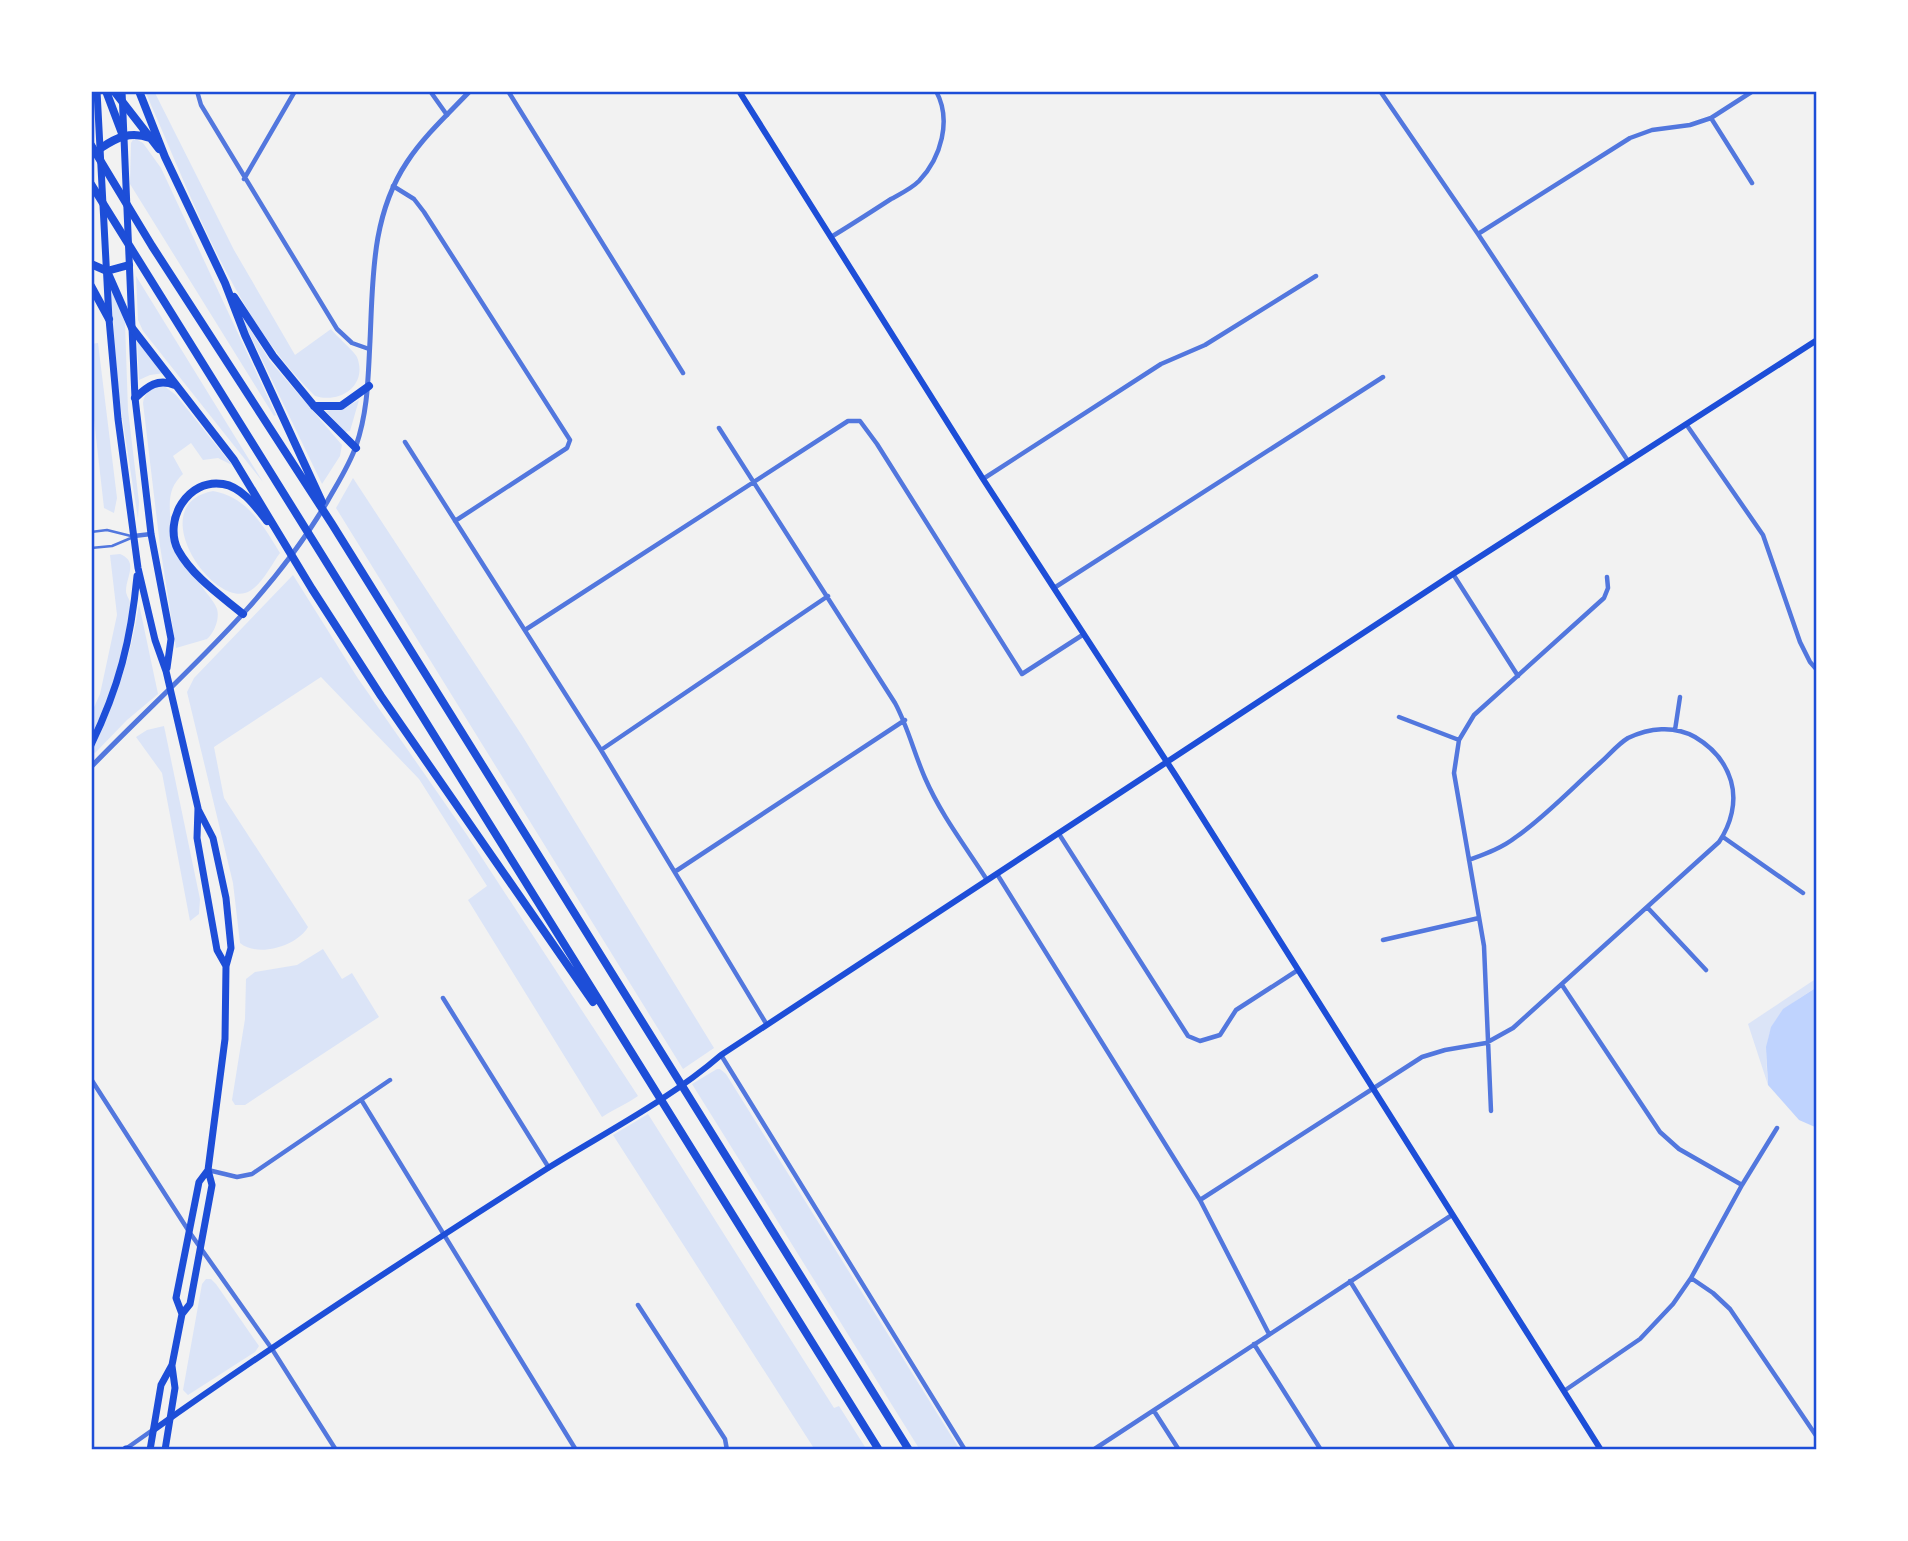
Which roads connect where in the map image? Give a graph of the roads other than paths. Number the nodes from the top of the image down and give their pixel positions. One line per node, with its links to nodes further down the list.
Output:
1 (97, 91): 20 (main road)
2 (106, 91): 17 (highway)
3 (114, 91): 14 (highway)
4 (139, 91): 21 (highway)
5 (197, 91): 22 (street)
6 (295, 91): 22 (street)
7 (430, 91): 15 (street)
8 (470, 91): 15 (street)
9 (508, 91): 38 (street)
10 (739, 91): 27 (main road)
11 (936, 91): 27 (street)
12 (1380, 91): 26 (street)
13 (1753, 91): 16 (street)
14 (122, 96): 17 (main road); 18 (highway)
15 (447, 115): 25 (street)
16 (1711, 118): 23 (street); 26 (street)
17 (123, 136): 18 (highway); 20 (highway); 29 (main road)
18 (150, 138): 21 (highway)
19 (91, 145): 52 (highway)
20 (101, 148): 30 (main road)
21 (165, 157): 32 (highway)
22 (244, 179): 37 (street)
23 (1752, 183)
24 (91, 184): 97 (highway)
25 (393, 186): 37 (street); 51 (street)
26 (1478, 234): 48 (street)
27 (830, 238): 49 (main road)
28 (91, 264): 30 (highway)
29 (129, 265): 30 (highway); 35 (main road)
30 (107, 271): 34 (main road); 35 (highway)
31 (1316, 276): 49 (street)
32 (225, 283): 43 (highway); 52 (highway)
33 (91, 286): 34 (highway)
34 (109, 319): 55 (main road)
35 (132, 328): 41 (highway); 42 (main road)
36 (1817, 340): 44 (main road)
37 (369, 349): 40 (street)
38 (683, 373)
39 (1383, 377): 61 (street)
40 (369, 386): 43 (highway); 47 (street)
41 (179, 387): 42 (highway); 56 (highway)
42 (135, 398): 54 (main road)
43 (314, 406): 47 (highway)
44 (1686, 424): 48 (main road); 66 (street)
45 (719, 428): 50 (street)
46 (405, 442): 51 (street)
47 (356, 448): 63 (street)
48 (1628, 461): 59 (main road)
49 (983, 479): 61 (main road)
50 (753, 481): 62 (street); 64 (street); 65 (street)
51 (455, 521): 64 (street)
52 (332, 524): 132 (highway)
53 (91, 532): 55 (lane)
54 (151, 534): 55 (street); 67 (main road)
55 (134, 536): 57 (lane); 58 (main road)
56 (279, 536): 63 (highway); 97 (highway)
57 (91, 548)
58 (138, 568): 67 (main road); 74 (main road)
59 (1453, 575): 68 (street); 76 (main road)
60 (1607, 577): 68 (street)
61 (1054, 588): 65 (main road)
62 (828, 596): 71 (street); 75 (street)
63 (243, 614): 77 (street)
64 (525, 630): 75 (street)
65 (1084, 634): 76 (main road)
66 (1817, 670)
67 (166, 671): 78 (main road)
68 (1518, 676): 73 (street)
69 (1679, 697): 72 (street)
70 (1399, 717): 73 (street)
71 (905, 720): 82 (street); 84 (street)
72 (1675, 730): 80 (street); 81 (street)
73 (1459, 740): 81 (street)
74 (91, 745)
75 (601, 750): 82 (street)
76 (1167, 762): 79 (main road); 90 (main road)
77 (91, 767)
78 (198, 808): 89 (main road); 89 (main road)
79 (1059, 834): 83 (main road); 90 (street)
80 (1723, 837): 85 (street); 86 (street)
81 (1468, 860): 87 (street)
82 (676, 871): 94 (street)
83 (998, 874): 84 (main road); 107 (street)
84 (988, 881): 94 (main road)
85 (1803, 893)
86 (1647, 907): 91 (street); 92 (street)
87 (1479, 918): 88 (street); 95 (street)
88 (1383, 940)
89 (226, 966): 105 (main road)
90 (1298, 970): 100 (main road)
91 (1706, 970)
92 (1562, 985): 95 (street); 106 (street)
93 (443, 998): 104 (street)
94 (767, 1026): 96 (main road)
95 (1486, 1042): 100 (street); 102 (street)
96 (721, 1055): 104 (main road); 133 (street)
97 (636, 1062): 131 (highway)
98 (91, 1079): 109 (street)
99 (390, 1080): 101 (street)
100 (1373, 1088): 107 (street); 108 (main road)
101 (362, 1101): 105 (street); 110 (street)
102 (1491, 1111)
103 (1777, 1128): 106 (street)
104 (550, 1168): 110 (main road)
105 (208, 1170): 109 (main road); 111 (main road)
106 (1742, 1185): 112 (street)
107 (1200, 1200): 116 (street)
108 (1452, 1215): 113 (street); 120 (main road)
109 (190, 1233): 111 (street); 115 (main road)
110 (443, 1237): 118 (main road); 130 (street)
111 (200, 1248): 115 (main road); 118 (street)
112 (1691, 1278): 120 (street); 124 (street)
113 (1350, 1281): 116 (street); 137 (street)
114 (638, 1305): 125 (street)
115 (182, 1314): 119 (main road)
116 (1269, 1334): 117 (street)
117 (1254, 1345): 121 (street); 136 (street)
118 (272, 1349): 122 (main road); 129 (street)
119 (172, 1365): 122 (main road); 123 (main road)
120 (1564, 1391): 138 (main road)
121 (1154, 1411): 134 (street); 135 (street)
122 (172, 1416): 123 (main road); 128 (main road)
123 (155, 1429): 126 (street); 127 (main road)
124 (1817, 1437)
125 (727, 1449)
126 (127, 1450)
127 (150, 1450)
128 (165, 1450)
129 (336, 1450)
130 (576, 1450)
131 (879, 1450)
132 (909, 1450)
133 (965, 1450)
134 (1093, 1450)
135 (1179, 1450)
136 (1321, 1450)
137 (1454, 1450)
138 (1601, 1450)

